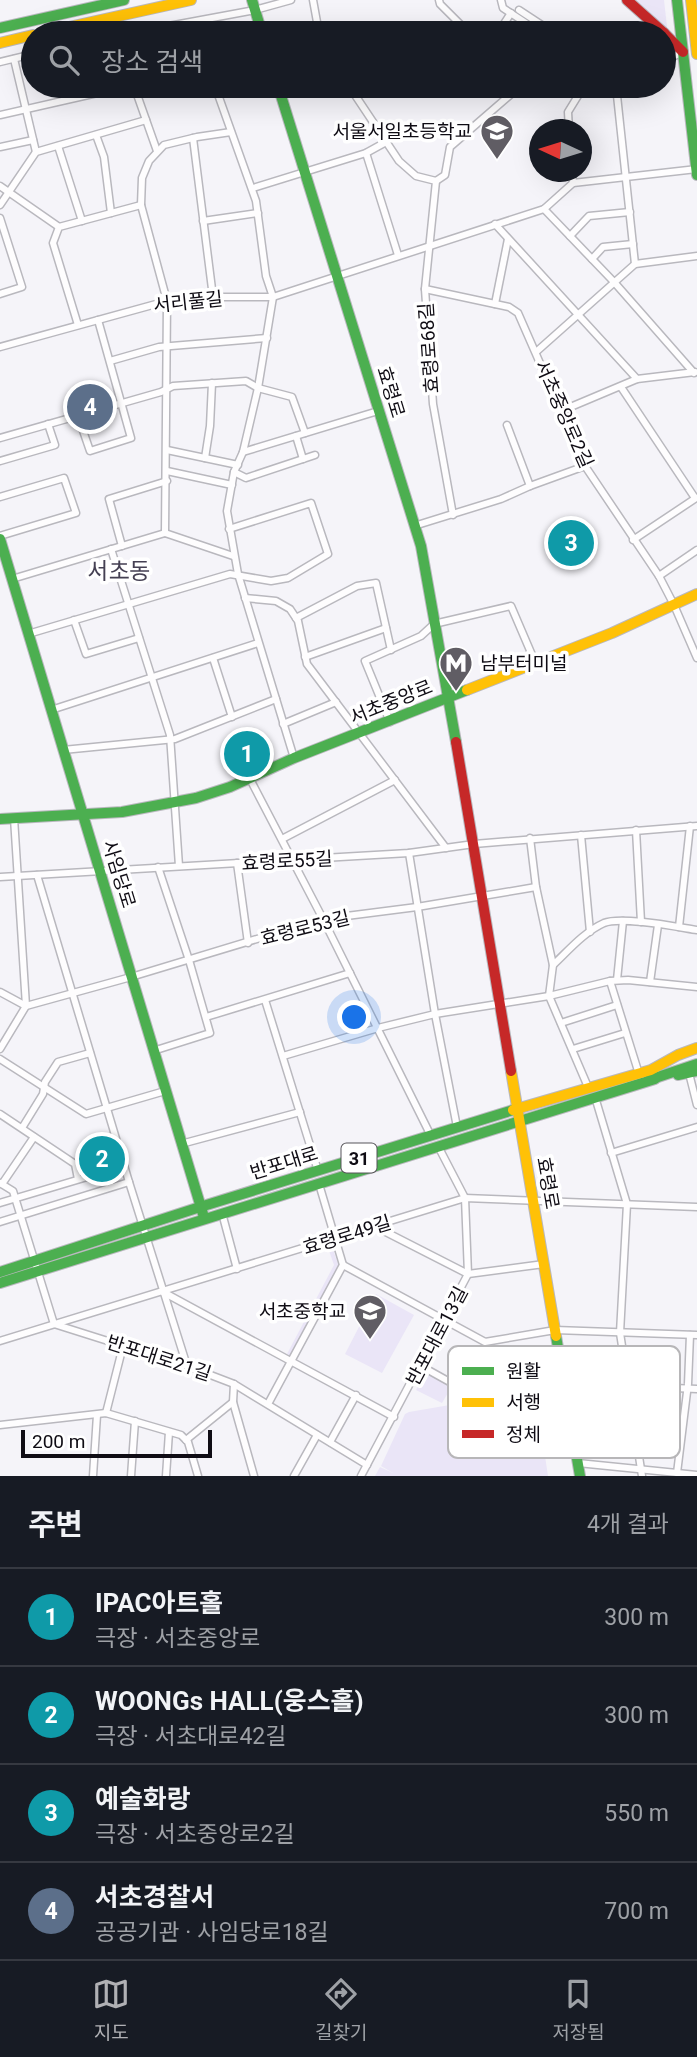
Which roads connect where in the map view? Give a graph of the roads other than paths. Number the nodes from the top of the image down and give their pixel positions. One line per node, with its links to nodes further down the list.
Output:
1 (124, 0): 13 (main road)
2 (191, 0): 14 (main road)
3 (291, 0): 10 (street)
4 (313, 0): 16 (street)
5 (439, 0): 17 (street)
6 (501, 0): 12 (street)
7 (627, 0): 21 (main road)
8 (677, 0): 27 (main road)
9 (691, 0): 28 (main road)
10 (254, 5): 15 (street)
11 (519, 10): 20 (street)
12 (511, 13): 18 (street); 19 (street)
13 (31, 21)
14 (96, 21)
15 (184, 21)
16 (317, 21)
17 (457, 21)
18 (506, 21)
19 (523, 21)
20 (536, 21)
21 (651, 21)
22 (21, 23): 23 (main road)
23 (0, 28)
24 (21, 38): 25 (main road)
25 (0, 43)
26 (676, 45): 27 (main road)
27 (683, 52): 29 (street); 57 (main road)
28 (697, 54)
29 (676, 55)
30 (21, 57): 31 (street)
31 (14, 59): 32 (street); 33 (street)
32 (0, 62)
33 (21, 91)
34 (22, 98): 43 (street)
35 (76, 98): 43 (street)
36 (138, 98): 46 (street)
37 (219, 98): 47 (street)
38 (282, 98): 58 (main road, 효령로)
39 (357, 98): 51 (street)
40 (507, 98): 61 (street, 효령로68길)
41 (577, 98): 45 (street)
42 (617, 98): 60 (street)
43 (25, 110): 44 (street); 50 (street)
44 (0, 116)
45 (568, 119)
46 (146, 120): 48 (street); 54 (street)
47 (231, 132): 49 (street); 64 (street)
48 (96, 135): 52 (street); 70 (street)
49 (192, 138): 54 (street); 74 (street)
50 (33, 140): 53 (street); 55 (street)
51 (386, 142): 56 (street); 61 (street)
52 (58, 146): 55 (street); 73 (street)
53 (0, 147)
54 (157, 150): 67 (street)
55 (36, 152): 65 (street)
56 (366, 153): 58 (street); 81 (street)
57 (697, 169): 59 (main road); 60 (street)
58 (305, 172): 64 (street); 85 (main road, 효령로)
59 (697, 175)
60 (626, 177): 62 (street); 69 (street)
61 (436, 181): 80 (street, 효령로68길)
62 (573, 183): 68 (street)
63 (0, 187): 65 (street)
64 (253, 188): 71 (street)
65 (9, 192): 66 (street); 76 (street)
66 (0, 205)
67 (141, 205): 70 (street); 91 (street)
68 (544, 209): 75 (street, 서리풀길); 77 (street)
69 (630, 212): 77 (street); 79 (street)
70 (111, 213): 73 (street)
71 (258, 213): 74 (street); 90 (street)
72 (0, 218): 88 (street)
73 (82, 221): 76 (street)
74 (203, 221): 89 (street)
75 (495, 224): 78 (street); 80 (street, 서리풀길)
76 (59, 227): 95 (street)
77 (570, 236): 83 (street)
78 (508, 239): 92 (street); 93 (street)
79 (633, 244): 83 (street); 84 (street)
80 (429, 245): 81 (street, 서리풀길); 87 (street, 효령로68길)
81 (398, 255): 85 (street, 서리풀길)
82 (697, 256): 84 (street)
83 (592, 259): 86 (street)
84 (635, 264): 86 (street)
85 (336, 275): 90 (street, 서리풀길); 108 (main road, 효령로)
86 (614, 282): 93 (street); 101 (street)
87 (425, 289): 92 (street, 서초중앙로2길); 130 (street, 효령로68길)
88 (0, 294)
89 (213, 297): 90 (street, 서리풀길); 91 (street, 서리풀길)
90 (273, 297): 96 (street)
91 (167, 300): 94 (street, 서리풀길); 98 (street)
92 (495, 304): 99 (street, 서초중앙로2길)
93 (578, 315): 99 (street); 102 (street)
94 (98, 320): 95 (street, 서리풀길); 100 (street)
95 (78, 325): 97 (street, 서리풀길)
96 (267, 338): 98 (street); 106 (street)
97 (0, 347)
98 (167, 347): 100 (street); 105 (street)
99 (536, 352): 109 (street, 서초중앙로2길)
100 (110, 361): 107 (street)
101 (695, 372): 102 (street)
102 (637, 379): 104 (street)
103 (212, 383): 105 (street); 106 (street); 119 (street)
104 (621, 387): 109 (street); 129 (street)
105 (167, 388): 107 (street); 116 (street)
106 (258, 388): 113 (street); 117 (street)
107 (122, 403): 110 (street); 110 (street)
108 (378, 411): 113 (street); 131 (main road, 효령로)
109 (561, 411): 122 (street, 서초중앙로2길)
110 (78, 415): 111 (street)
111 (48, 424): 115 (street); 121 (street)
112 (507, 425): 127 (street)
113 (304, 433): 114 (street)
114 (296, 436): 117 (street); 120 (street)
115 (0, 438)
116 (167, 450): 119 (street); 124 (street)
117 (243, 452): 123 (street)
118 (315, 456): 120 (street)
119 (205, 458): 123 (street)
120 (303, 459): 123 (street)
121 (0, 461)
122 (585, 466): 127 (street); 135 (street, 서초중앙로2길)
123 (236, 469): 126 (street)
124 (167, 471): 125 (street); 126 (street)
125 (167, 481): 133 (street); 136 (street)
126 (232, 485): 132 (street)
127 (530, 486): 130 (street)
128 (0, 497): 134 (street)
129 (696, 498): 135 (street)
130 (453, 514): 131 (street)
131 (414, 526): 149 (main road, 효령로)
132 (229, 529): 139 (street); 140 (street)
133 (165, 533): 136 (street); 139 (street)
134 (0, 538): 142 (main road, 사임당로)
135 (633, 540): 141 (street, 서초중앙로2길)
136 (122, 546): 137 (street)
137 (111, 549): 142 (street); 145 (street)
138 (697, 550): 141 (street)
139 (233, 556): 140 (street)
140 (238, 574): 144 (street); 145 (street)
141 (659, 576): 146 (street, 서초중앙로2길)
142 (12, 579): 151 (main road, 사임당로)
143 (697, 594): 146 (main road, 서초중앙로)
144 (245, 598): 147 (street); 153 (street)
145 (128, 604): 148 (street); 152 (street)
146 (674, 605): 157 (street, 서초중앙로2길); 158 (main road, 서초중앙로)
147 (296, 618): 150 (street); 155 (street)
148 (74, 620): 151 (street); 152 (street)
149 (435, 624): 154 (street); 158 (street); 160 (main road, 효령로)
150 (386, 628): 154 (street); 155 (street)
151 (28, 634): 163 (main road, 사임당로)
152 (139, 638): 159 (street)
153 (258, 643): 156 (street); 161 (street)
154 (391, 650): 165 (street)
155 (305, 657): 162 (street)
156 (214, 658): 159 (street); 164 (street)
157 (697, 658)
158 (535, 662): 160 (main road, 서초중앙로)
159 (151, 678): 163 (street); 168 (street)
160 (447, 698): 165 (main road, 서초중앙로); 182 (main road, 효령로)
161 (276, 699): 164 (street); 166 (street)
162 (336, 702): 166 (street); 167 (street)
163 (51, 710): 169 (main road, 사임당로)
164 (232, 716): 168 (street)
165 (390, 722): 167 (main road, 서초중앙로)
166 (284, 724): 170 (street)
167 (360, 734): 170 (main road, 서초중앙로); 172 (street)
168 (170, 740): 169 (street); 173 (street)
169 (63, 750): 174 (main road, 사임당로)
170 (294, 758): 171 (main road, 서초중앙로)
171 (250, 779): 173 (main road, 서초중앙로); 181 (street)
172 (395, 780): 181 (street); 183 (street)
173 (174, 804): 174 (main road, 서초중앙로); 187 (street)
174 (82, 814): 175 (main road, 서초중앙로); 189 (main road, 사임당로)
175 (14, 818): 176 (main road, 서초중앙로); 191 (street)
176 (0, 819)
177 (694, 826): 178 (street, 효령로55길); 200 (street)
178 (636, 830): 179 (street, 효령로55길); 198 (street)
179 (581, 835): 180 (street, 효령로55길); 202 (street)
180 (530, 838): 182 (street, 효령로55길); 193 (street)
181 (282, 839): 185 (street)
182 (474, 844): 183 (street, 효령로55길); 194 (main road, 효령로)
183 (446, 848): 184 (street, 효령로55길)
184 (409, 853): 185 (street, 효령로55길); 195 (street)
185 (292, 861): 186 (street, 효령로55길); 196 (street)
186 (237, 863): 187 (street, 효령로55길); 203 (street)
187 (179, 866): 188 (street, 효령로55길)
188 (158, 867): 189 (street, 효령로55길); 204 (street)
189 (100, 871): 190 (street, 효령로55길); 207 (main road, 사임당로)
190 (37, 875): 191 (street, 효령로55길); 212 (street)
191 (18, 876): 192 (street, 효령로55길); 217 (street)
192 (0, 877)
193 (536, 887): 194 (street); 205 (street)
194 (482, 895): 195 (street, 효령로53길); 215 (main road, 효령로)
195 (417, 906): 196 (street, 효령로53길); 218 (street)
196 (323, 919): 203 (street, 효령로53길); 206 (street)
197 (623, 921): 198 (street); 202 (street); 208 (street)
198 (641, 922): 199 (street)
199 (658, 925): 200 (street); 209 (street)
200 (679, 927): 201 (street)
201 (697, 930)
202 (590, 932): 205 (street)
203 (248, 943): 204 (street, 효령로53길)
204 (189, 960): 207 (street, 효령로53길); 219 (street)
205 (553, 965): 213 (street)
206 (350, 974): 214 (street); 221 (street)
207 (131, 977): 212 (street, 효령로53길); 226 (main road, 사임당로)
208 (614, 981): 209 (street); 213 (street); 216 (street)
209 (650, 982): 210 (street)
210 (697, 987)
211 (0, 992): 217 (street)
212 (72, 993): 217 (street, 효령로53길); 227 (street)
213 (549, 996): 215 (street); 220 (street)
214 (265, 1000): 219 (street); 228 (street)
215 (500, 1004): 218 (street); 241 (main road, 효령로)
216 (617, 1005): 220 (street); 222 (street)
217 (26, 1006): 224 (street)
218 (435, 1014): 221 (street); 247 (street)
219 (205, 1017): 226 (street)
220 (561, 1023): 225 (street)
221 (378, 1028): 228 (street); 248 (street)
222 (625, 1033): 225 (street); 233 (street)
223 (697, 1048): 234 (main road, 반포대로)
224 (0, 1049)
225 (573, 1049): 235 (street)
226 (153, 1051): 237 (main road, 사임당로)
227 (90, 1054): 236 (street); 240 (street)
228 (283, 1056): 242 (street)
229 (697, 1056): 234 (main road, 31)
230 (0, 1059): 236 (street)
231 (697, 1064): 234 (main road, 31)
232 (693, 1072): 234 (main road, 반포대로); 239 (street)
233 (639, 1074): 234 (main road, 반포대로 / 31); 235 (main road, 반포대로 / 31)
234 (650, 1075): 238 (main road, 반포대로)
235 (588, 1087): 241 (main road, 반포대로 / 31)
236 (44, 1088): 240 (street); 246 (street)
237 (165, 1091): 240 (street); 250 (main road, 사임당로)
238 (595, 1097): 244 (main road, 반포대로); 252 (street)
239 (697, 1105)
240 (107, 1109): 253 (street)
241 (517, 1109): 244 (main road, 효령로); 247 (main road, 반포대로 / 31)
242 (300, 1112): 250 (street); 254 (street)
243 (0, 1114): 246 (street)
244 (519, 1121): 251 (main road, 반포대로 / 31); 261 (main road, 효령로)
245 (697, 1127): 252 (street)
246 (22, 1128): 249 (street)
247 (457, 1128): 248 (main road, 반포대로 / 31)
248 (431, 1136): 254 (main road, 반포대로 / 31)
249 (34, 1137): 255 (street); 257 (street)
250 (181, 1144): 264 (main road, 사임당로)
251 (439, 1148): 258 (main road, 반포대로 / 31); 260 (street, 반포대로13길)
252 (611, 1153): 263 (street)
253 (124, 1166): 255 (street); 256 (street)
254 (317, 1171): 264 (main road, 반포대로 / 31)
255 (79, 1179): 259 (street)
256 (129, 1182): 267 (street); 270 (street)
257 (1, 1183): 259 (street)
258 (319, 1184): 266 (main road, 반포대로 / 31); 273 (street)
259 (15, 1198): 262 (street); 267 (street)
260 (465, 1199): 261 (street, 효령로49길); 271 (street, 효령로49길); 279 (street, 반포대로13길)
261 (534, 1202): 263 (street, 효령로49길); 274 (main road, 효령로)
262 (0, 1203)
263 (626, 1204): 265 (street, 효령로49길); 285 (street)
264 (201, 1207): 268 (main road, 사임당로); 270 (main road, 반포대로 / 31)
265 (697, 1207)
266 (222, 1213): 268 (main road, 반포대로 / 31); 277 (street)
267 (21, 1215): 269 (street); 276 (street)
268 (205, 1218): 272 (main road, 반포대로 / 31)
269 (0, 1222)
270 (142, 1225): 272 (street); 276 (main road, 반포대로 / 31)
271 (374, 1226): 273 (street, 효령로49길); 279 (street)
272 (146, 1236): 276 (main road, 반포대로 / 31); 281 (street)
273 (334, 1239): 275 (street); 277 (street, 효령로49길)
274 (544, 1264): 279 (street); 284 (main road, 효령로)
275 (343, 1265): 282 (street); 291 (street)
276 (36, 1266): 278 (main road, 반포대로 / 31); 280 (main road, 반포대로 / 31); 283 (street)
277 (237, 1269): 281 (street, 효령로49길)
278 (0, 1272)
279 (468, 1275): 282 (street, 반포대로13길)
280 (0, 1283)
281 (163, 1292): 283 (street, 효령로49길); 291 (street); 292 (street)
282 (446, 1320): 284 (street); 293 (street, 반포대로13길)
283 (54, 1324): 287 (street, 효령로49길); 288 (street, 반포대로21길)
284 (555, 1330): 285 (street); 289 (main road, 효령로)
285 (620, 1333): 286 (street); 290 (street)
286 (693, 1335): 297 (street)
287 (0, 1340)
288 (123, 1346): 292 (street, 반포대로21길); 302 (street)
289 (558, 1346)
290 (622, 1346)
291 (292, 1360): 299 (street); 301 (street)
292 (187, 1366): 295 (street, 반포대로21길)
293 (421, 1366): 294 (street); 304 (street, 반포대로13길)
294 (448, 1381)
295 (234, 1384): 300 (street); 301 (street, 반포대로21길)
296 (680, 1389): 297 (street)
297 (686, 1389): 298 (street); 311 (street)
298 (697, 1389)
299 (356, 1395): 304 (street); 310 (street)
300 (233, 1402): 309 (street); 323 (street)
301 (268, 1405): 308 (street, 반포대로21길)
302 (106, 1413): 303 (street); 305 (street)
303 (97, 1415): 306 (street); 319 (street)
304 (394, 1417): 315 (street, 반포대로13길)
305 (135, 1422): 307 (street); 320 (street)
306 (0, 1425)
307 (169, 1432): 309 (street); 321 (street)
308 (317, 1435): 310 (street, 반포대로21길); 324 (street)
309 (186, 1440): 322 (street)
310 (330, 1442): 315 (street, 반포대로21길)
311 (680, 1445)
312 (577, 1458): 314 (main road, 효령로)
313 (679, 1458): 317 (street)
314 (578, 1463): 316 (street); 326 (main road, 효령로)
315 (367, 1465): 325 (street, 반포대로13길)
316 (643, 1473): 317 (street)
317 (677, 1473): 318 (street)
318 (697, 1475)
319 (93, 1476)
320 (131, 1476)
321 (166, 1476)
322 (198, 1476)
323 (254, 1476)
324 (294, 1476)
325 (361, 1476)
326 (580, 1476)

